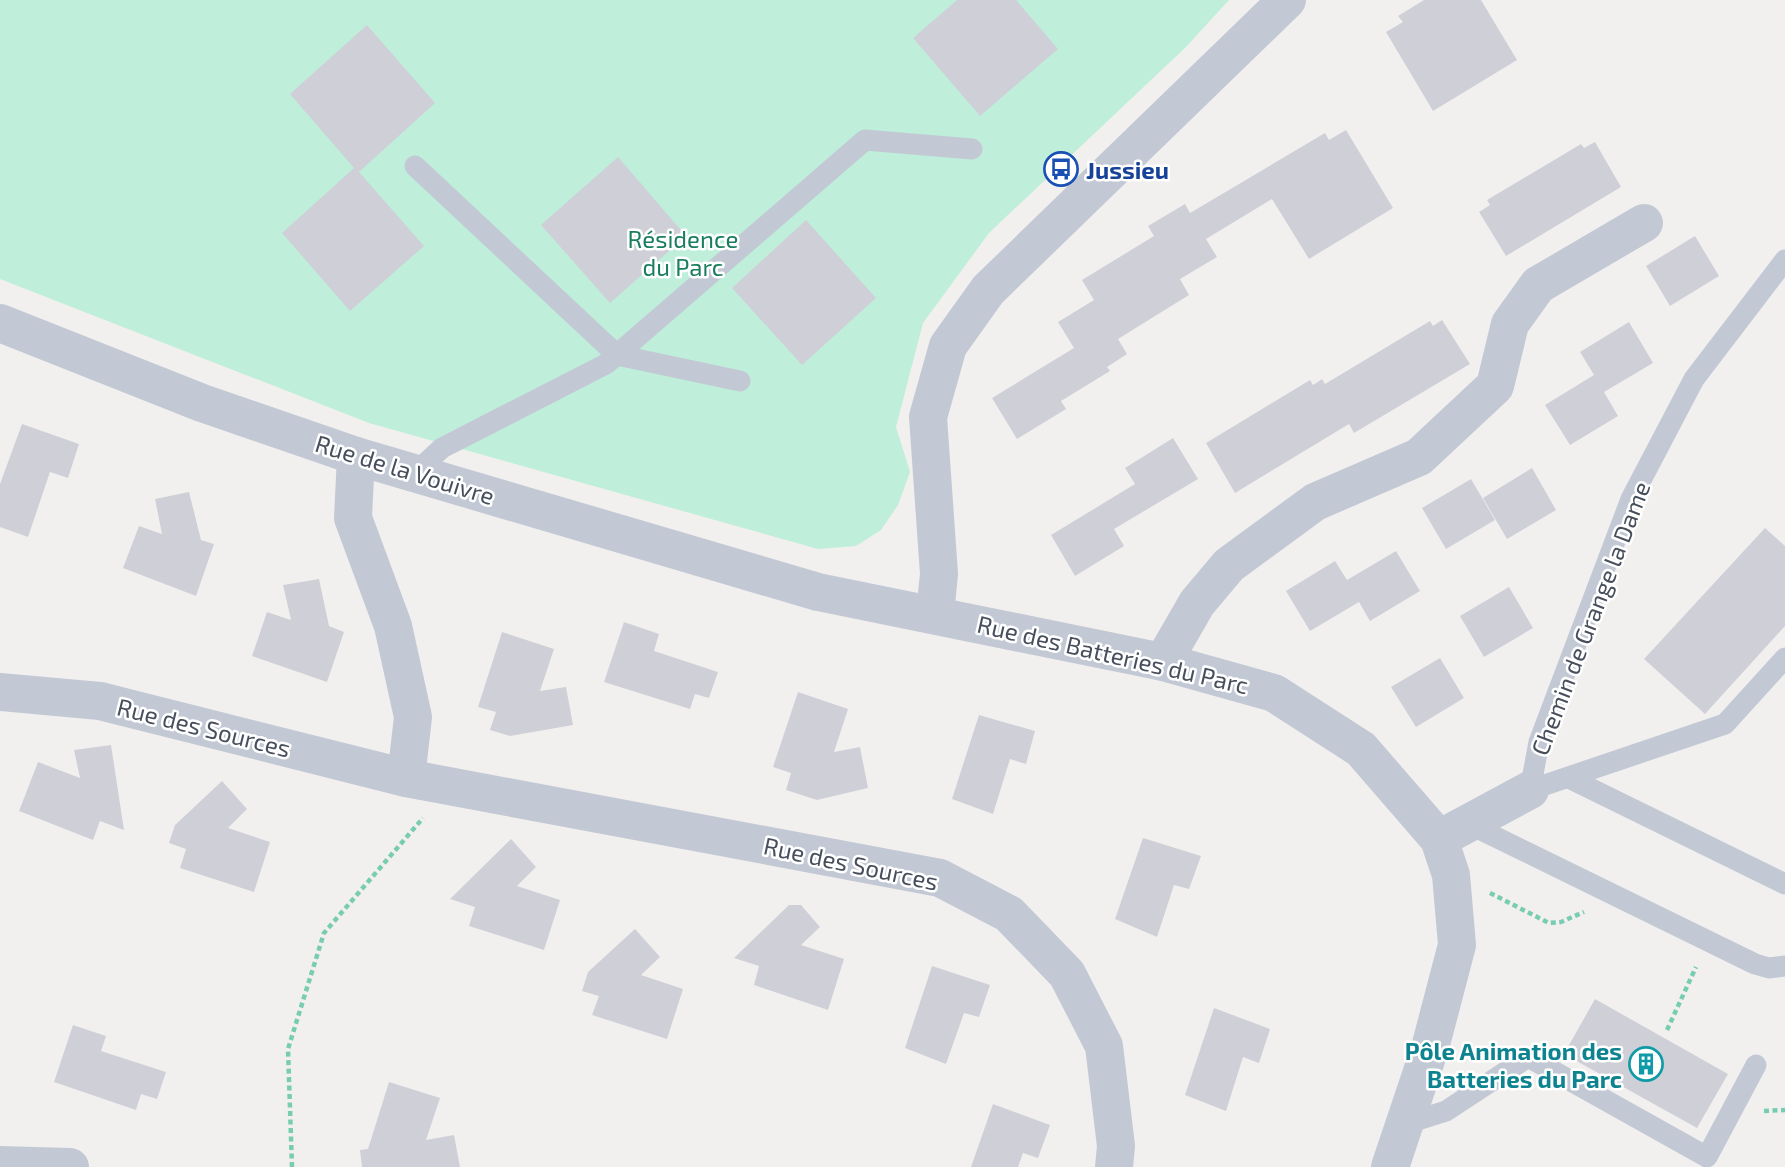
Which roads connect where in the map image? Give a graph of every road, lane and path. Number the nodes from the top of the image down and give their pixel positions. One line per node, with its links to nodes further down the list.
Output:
1 (1287, 0): 12 (street)
2 (972, 149): 7 (lane)
3 (415, 166): 7 (lane)
4 (1644, 223): 14 (street)
5 (1785, 260): 19 (lane, Chemin de Grange la Dame)
6 (0, 323): 9 (street, Rue de la Vouivre)
7 (617, 355): 8 (lane); 10 (lane)
8 (740, 382)
9 (356, 456): 10 (street, Rue de la Vouivre); 16 (street)
10 (415, 473): 11 (street, Rue de la Vouivre)
11 (818, 592): 12 (street, Rue des Batteries du Parc)
12 (935, 614): 14 (street, Rue des Batteries du Parc)
13 (1785, 658): 17 (lane)
14 (1163, 662): 20 (street, Rue des Batteries du Parc)
15 (0, 692): 16 (street, Rue des Sources)
16 (406, 778): 18 (street, Rue des Sources)
17 (1569, 778): 19 (lane); 22 (lane)
18 (451, 786): 31 (path); 32 (street, Rue des Sources)
19 (1530, 790): 20 (street, Chemin de Grange la Dame)
20 (1453, 831): 21 (street, Rue des Batteries du Parc); 25 (lane)
21 (1451, 875): 23 (path); 28 (street, Rue des Batteries du Parc)
22 (1785, 884)
23 (1594, 908)
24 (1696, 959): 26 (path)
25 (1785, 967)
26 (1667, 1030)
27 (1756, 1065): 28 (lane)
28 (1405, 1124): 33 (street, Rue des Batteries du Parc)
29 (0, 1165): 30 (street)
30 (70, 1167)
31 (292, 1167)
32 (1114, 1167)
33 (1390, 1167)

